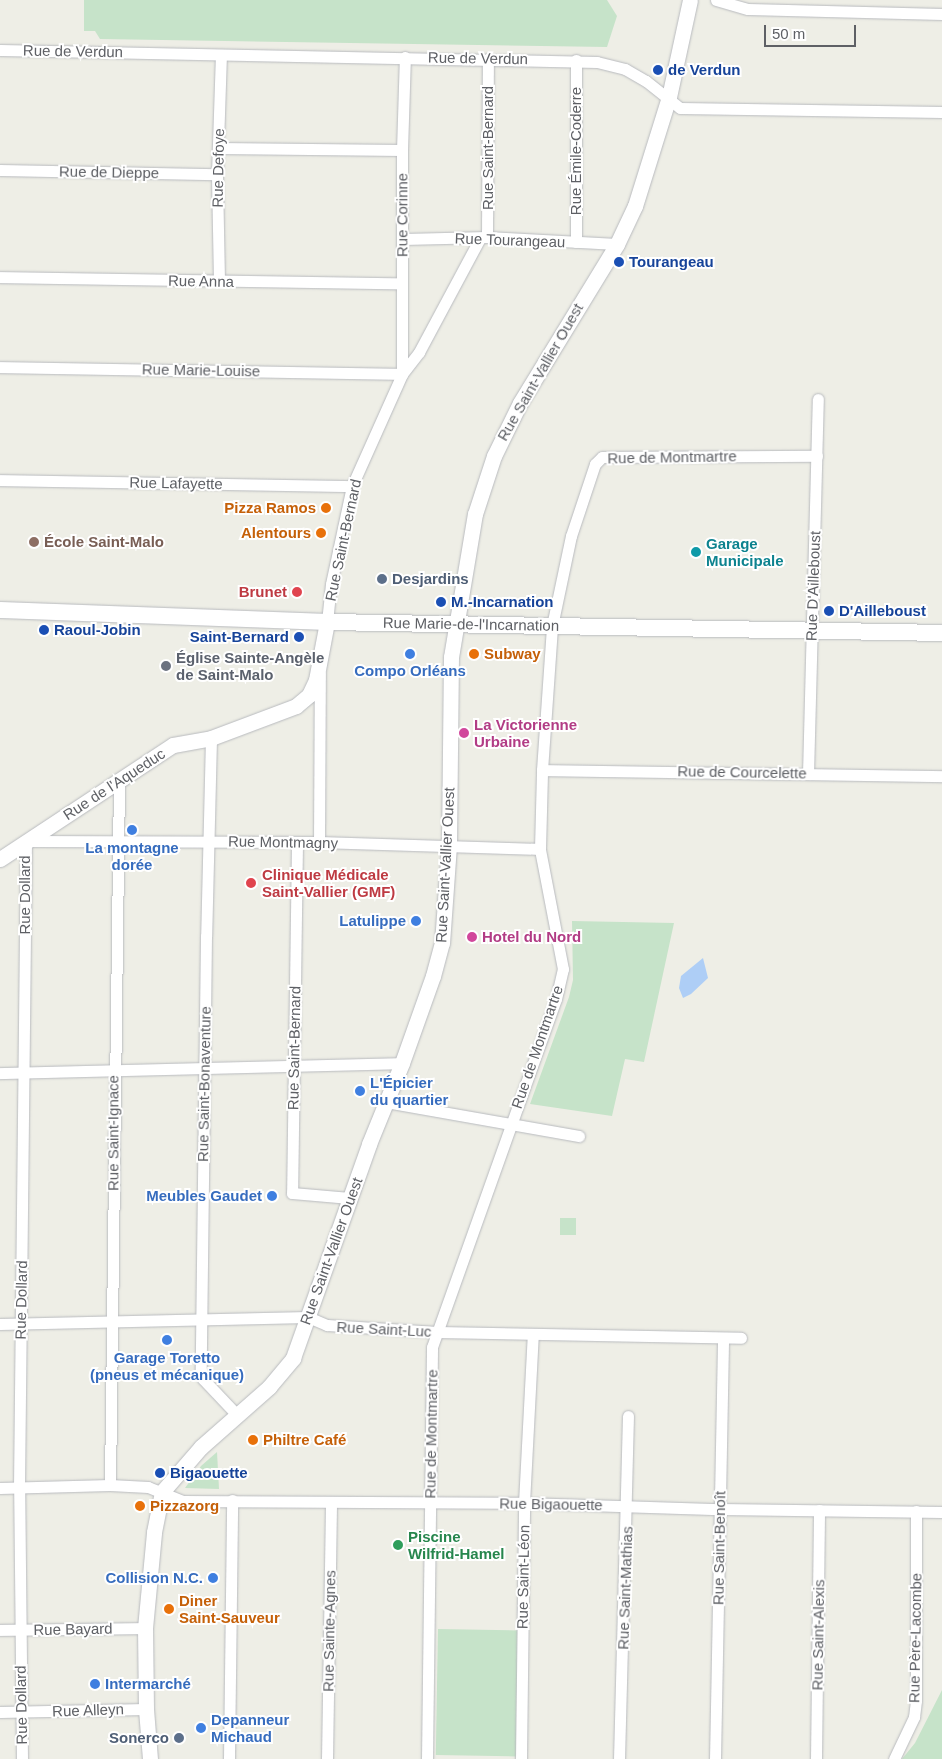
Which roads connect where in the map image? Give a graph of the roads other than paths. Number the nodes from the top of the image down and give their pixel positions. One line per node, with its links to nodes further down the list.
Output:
1 (690, 0): 9 (street, Rue Saint-Vallier Ouest)
2 (716, 0): 3 (street)
3 (942, 14)
4 (0, 50): 5 (street, Rue de Verdun)
5 (221, 55): 6 (street, Rue de Verdun); 11 (street, Rue Defoye)
6 (405, 57): 7 (street, Rue de Verdun); 12 (street, Rue Corinne)
7 (488, 59): 8 (street, Rue de Verdun); 15 (street, Rue Saint-Bernard)
8 (576, 60): 9 (street, Rue de Verdun); 17 (street, Rue Émile-Coderre)
9 (668, 97): 10 (street, Rue de Verdun); 18 (street, Rue Saint-Vallier Ouest)
10 (942, 112)
11 (218, 148): 12 (street); 14 (street, Rue Defoye)
12 (402, 150): 16 (street, Rue Corinne)
13 (0, 170): 14 (street, Rue de Dieppe)
14 (217, 174): 20 (street, Rue Defoye)
15 (483, 238): 16 (street, Rue Tourangeau); 17 (street, Rue Tourangeau); 23 (street, Rue Saint-Bernard)
16 (403, 239): 21 (street, Rue Corinne)
17 (576, 242): 18 (street, Rue Tourangeau)
18 (617, 244): 30 (street, Rue Saint-Vallier Ouest)
19 (0, 277): 20 (street, Rue Anna)
20 (219, 281): 21 (street, Rue Anna)
21 (402, 283): 23 (street, Rue Corinne)
22 (0, 367): 23 (street, Rue Marie-Louise)
23 (402, 374): 27 (street, Rue Saint-Bernard)
24 (818, 399): 25 (street, Rue D'Ailleboust)
25 (817, 456): 31 (street, Rue de Montmartre); 32 (street, Rue D'Ailleboust)
26 (0, 480): 27 (street, Rue Lafayette)
27 (352, 486): 29 (street, Rue Saint-Bernard)
28 (0, 610): 29 (main road, Rue Marie-de-l'Incarnation)
29 (327, 622): 30 (main road, Rue Marie-de-l'Incarnation); 34 (street, Rue Saint-Bernard)
30 (456, 623): 31 (main road, Rue Marie-de-l'Incarnation); 45 (street, Rue Saint-Vallier Ouest)
31 (552, 626): 32 (main road, Rue Marie-de-l'Incarnation); 36 (street, Rue de Montmartre)
32 (811, 631): 33 (main road, Rue Marie-de-l'Incarnation); 37 (street, Rue D'Ailleboust)
33 (942, 633)
34 (320, 658): 35 (street, Rue de l'Aqueduc); 43 (street, Rue Saint-Bernard)
35 (211, 738): 39 (street, Rue de l'Aqueduc); 42 (street, Rue Saint-Bonaventure)
36 (542, 770): 37 (street, Rue de Courcelette); 46 (street, Rue de Montmartre)
37 (808, 774): 38 (street, Rue de Courcelette)
38 (942, 776)
39 (119, 781): 40 (street, Rue Saint-Ignace); 41 (street, Rue de l'Aqueduc)
40 (117, 840): 41 (street, Rue Montmagny); 42 (street, Rue Montmagny); 51 (street, Rue Saint-Ignace)
41 (26, 841): 47 (street, Rue de l'Aqueduc); 52 (street, Rue Dollard)
42 (209, 842): 44 (street, Rue Montmagny); 50 (street, Rue Saint-Bonaventure)
43 (319, 842): 44 (street, Rue Montmagny); 45 (street, Rue Montmagny)
44 (297, 843): 49 (street, Rue Saint-Bernard)
45 (449, 846): 46 (street, Rue Montmagny); 48 (street, Rue Saint-Vallier Ouest)
46 (540, 849): 55 (street, Rue de Montmartre)
47 (0, 858)
48 (402, 1063): 49 (street); 54 (street, Rue Saint-Vallier Ouest)
49 (293, 1066): 50 (street); 57 (street, Rue Saint-Bernard)
50 (204, 1067): 51 (street); 59 (street, Rue Saint-Bonaventure)
51 (114, 1069): 52 (street); 60 (street, Rue Saint-Ignace)
52 (24, 1072): 53 (street); 62 (street, Rue Dollard)
53 (0, 1073)
54 (386, 1102): 55 (street); 57 (street, Rue Saint-Vallier Ouest)
55 (510, 1123): 56 (street); 63 (street, Rue de Montmartre)
56 (579, 1136)
57 (350, 1198): 58 (street, Rue Saint-Vallier Ouest)
58 (308, 1317): 59 (street, Rue Saint-Luc); 63 (street, Rue Saint-Luc); 67 (street, Rue Saint-Vallier Ouest)
59 (200, 1319): 60 (street, Rue Saint-Luc); 67 (street, Rue Saint-Bonaventure)
60 (112, 1322): 62 (street, Rue Saint-Luc); 69 (street, Rue Saint-Ignace)
61 (0, 1324): 62 (street, Rue Saint-Luc)
62 (21, 1324): 70 (street, Rue Dollard)
63 (438, 1332): 64 (street, Rue Saint-Luc); 74 (street, Rue de Montmartre)
64 (533, 1334): 65 (street, Rue Saint-Luc); 76 (street, Rue Saint-Léon)
65 (723, 1338): 66 (street, Rue Saint-Luc); 78 (street, Rue Saint-Benoît)
66 (741, 1338)
67 (238, 1416): 72 (street, Rue Saint-Vallier Ouest)
68 (628, 1416): 77 (street, Rue Saint-Mathias)
69 (110, 1485): 70 (street, Rue Bigaouette); 72 (street, Rue Bigaouette)
70 (19, 1487): 71 (street, Rue Bigaouette); 84 (street, Rue Dollard)
71 (0, 1488)
72 (162, 1492): 73 (street, Rue Bigaouette); 82 (street, Rue Saint-Vallier Ouest)
73 (232, 1500): 75 (street, Rue Bigaouette); 90 (street)
74 (429, 1502): 75 (street, Rue Bigaouette); 76 (street, Rue Bigaouette); 92 (street, Rue de Montmartre)
75 (331, 1503): 91 (street, Rue Sainte-Agnes)
76 (524, 1503): 77 (street, Rue Bigaouette); 93 (street, Rue Saint-Léon)
77 (627, 1505): 78 (street, Rue Bigaouette); 94 (street, Rue Saint-Mathias)
78 (720, 1509): 79 (street, Rue Bigaouette); 95 (street, Rue Saint-Benoît)
79 (819, 1510): 80 (street, Rue Bigaouette); 96 (street, Rue Saint-Alexis)
80 (916, 1512): 81 (street, Rue Bigaouette); 97 (street, Rue Père-Lacombe)
81 (942, 1512)
82 (145, 1628): 84 (street, Rue Bayard); 85 (street, Rue Saint-Vallier Ouest)
83 (0, 1630): 84 (street, Rue Bayard)
84 (20, 1630): 87 (street, Rue Dollard)
85 (146, 1709): 87 (street, Rue Alleyn); 89 (street, Rue Saint-Vallier Ouest)
86 (0, 1712): 87 (street, Rue Alleyn)
87 (21, 1712): 88 (street, Rue Dollard)
88 (22, 1759)
89 (150, 1759)
90 (229, 1759)
91 (327, 1759)
92 (427, 1759)
93 (521, 1759)
94 (620, 1759)
95 (715, 1759)
96 (816, 1759)
97 (894, 1759)

